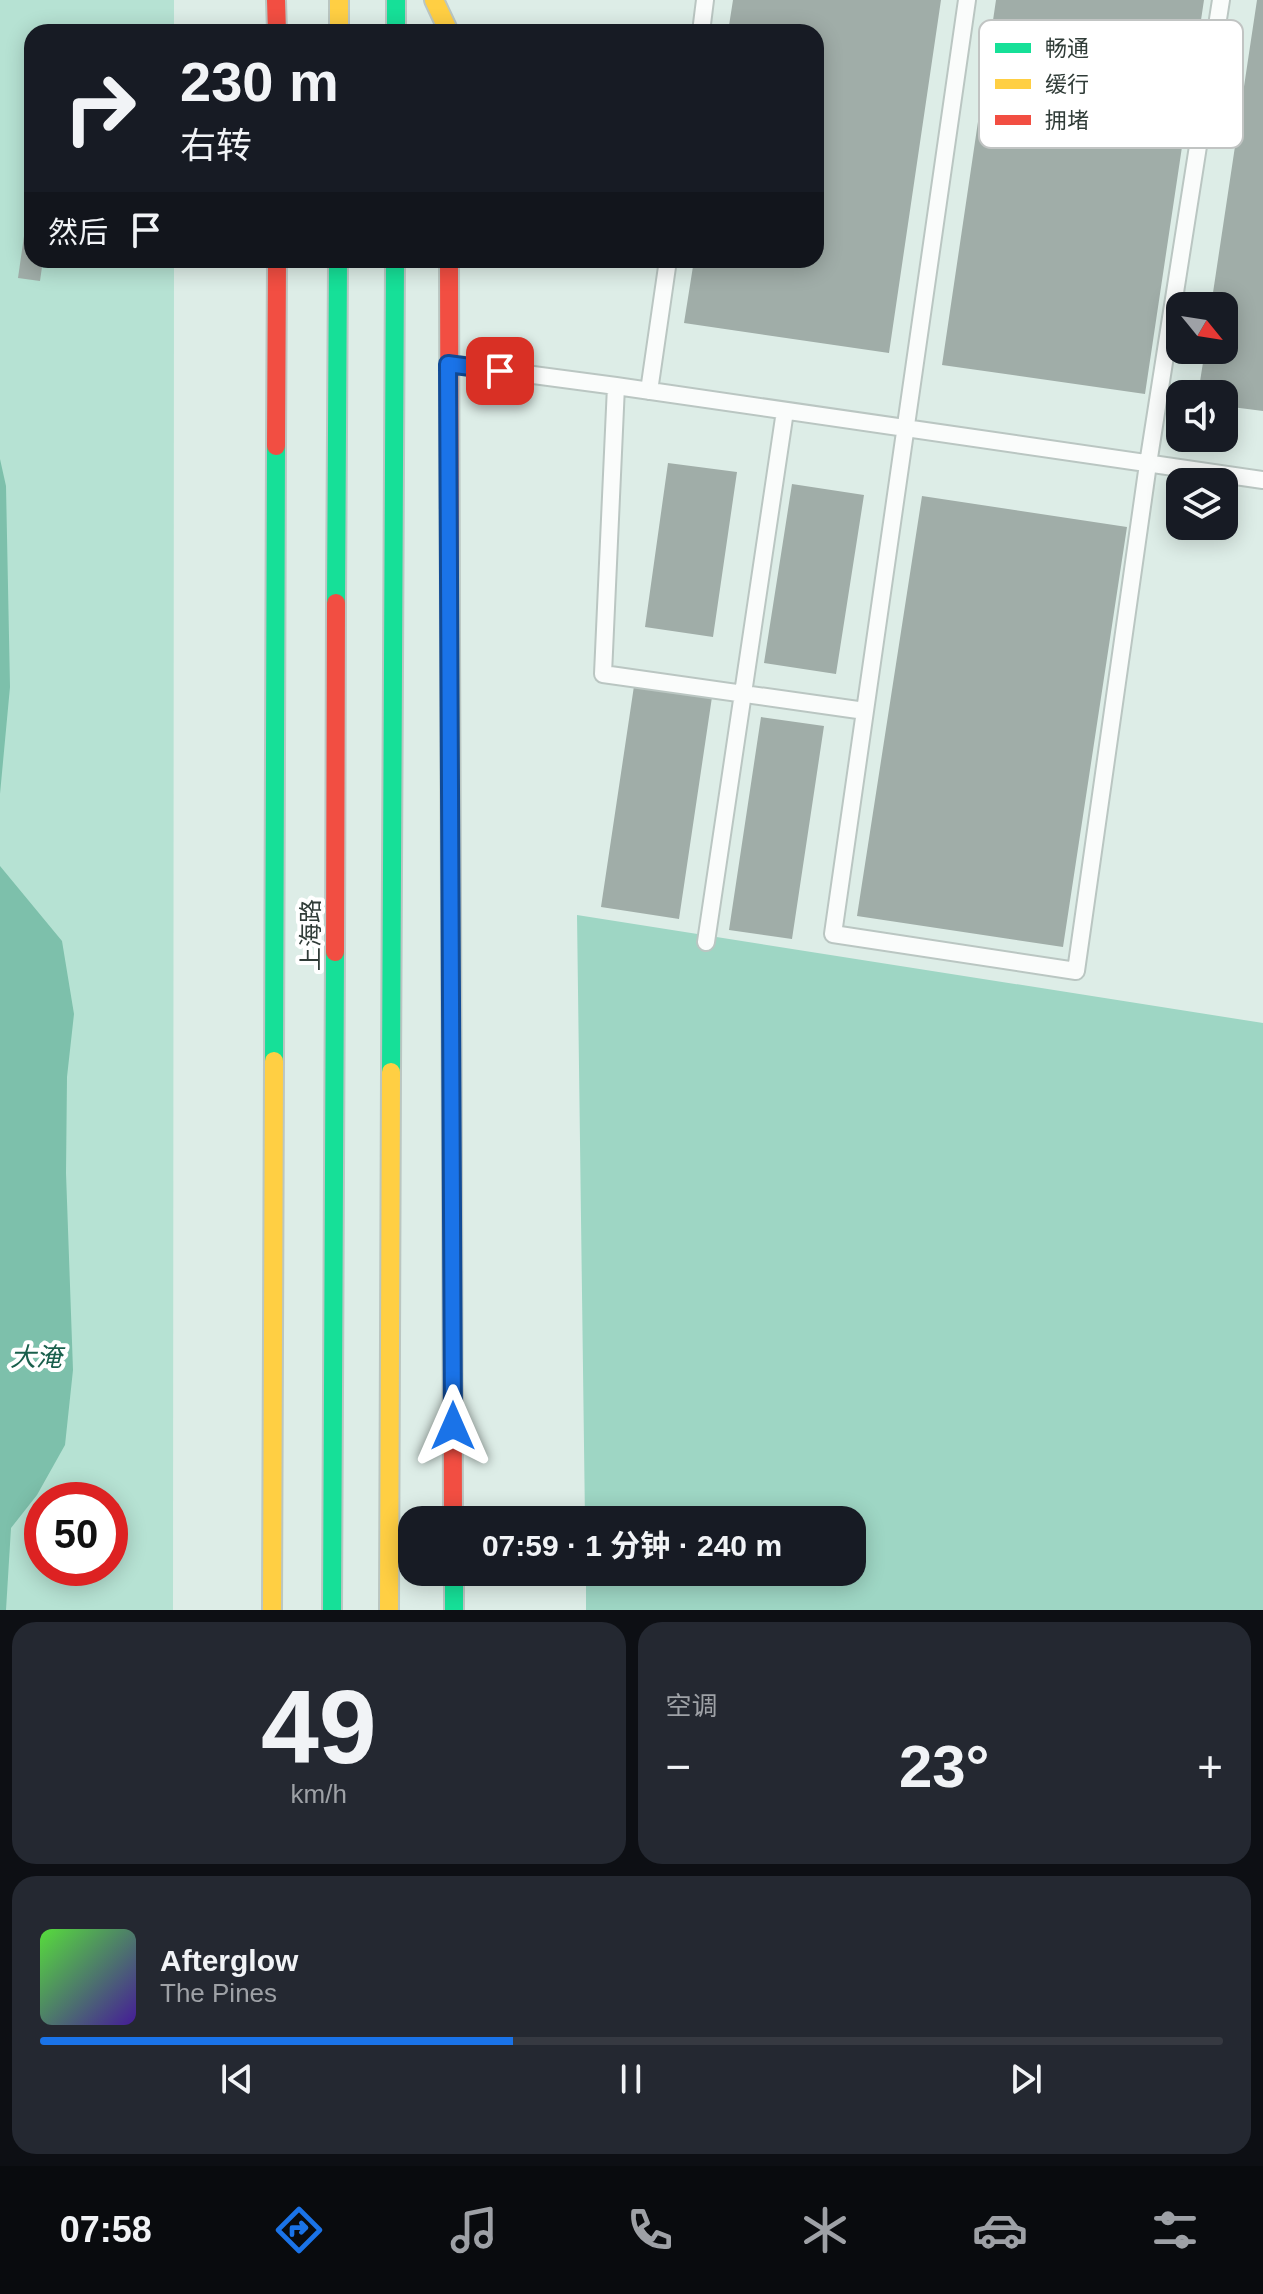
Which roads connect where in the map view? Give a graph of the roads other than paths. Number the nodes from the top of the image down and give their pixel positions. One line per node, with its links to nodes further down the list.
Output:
1 (276, 0): 11 (main road)
2 (290, 0): 12 (main road)
3 (339, 0): 13 (main road)
4 (396, 0): 14 (main road)
5 (434, 0): 15 (main road)
6 (452, 0): 16 (main road)
7 (705, 0): 17 (lane)
8 (967, 0): 28 (lane)
9 (1221, 0): 10 (lane)
10 (1218, 20)
11 (276, 24)
12 (278, 24)
13 (339, 24)
14 (396, 24)
15 (447, 24)
16 (451, 24)
17 (702, 24)
18 (1198, 148): 29 (lane)
19 (277, 268): 36 (main road, 上海路)
20 (338, 268): 37 (main road, 上海路)
21 (395, 268): 38 (main road)
22 (449, 268): 24 (main road)
23 (667, 268): 26 (lane)
24 (448, 364): 25 (lane); 34 (main road)
25 (616, 386): 26 (lane); 31 (lane)
26 (649, 391): 27 (lane)
27 (785, 411): 28 (lane); 31 (lane)
28 (906, 429): 29 (lane); 32 (lane)
29 (1148, 464): 30 (lane); 32 (lane)
30 (1263, 480)
31 (744, 694): 32 (lane); 33 (lane)
32 (865, 711)
33 (706, 942)
34 (453, 1506)
35 (454, 1586): 39 (main road)
36 (272, 1610)
37 (332, 1610)
38 (389, 1610)
39 (454, 1610)

